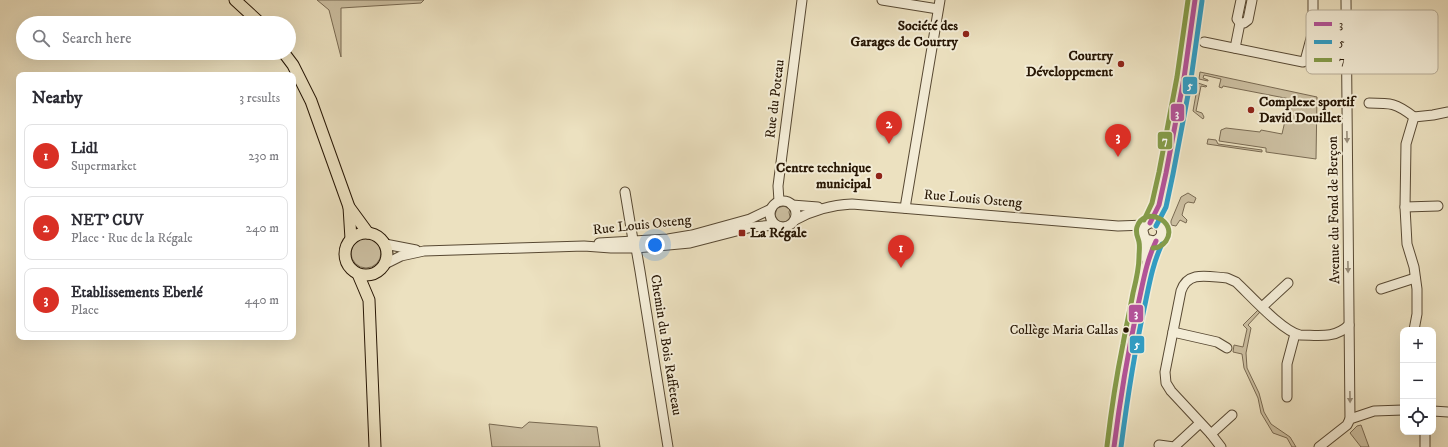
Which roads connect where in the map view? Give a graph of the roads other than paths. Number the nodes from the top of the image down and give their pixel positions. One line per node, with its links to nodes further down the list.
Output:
1 (235, 0): 11 (main road)
2 (802, 0): 22 (street, Rue du Poteau)
3 (882, 0): 9 (street)
4 (940, 0): 9 (street)
5 (1195, 0): 31 (street)
6 (1241, 0): 12 (street)
7 (1252, 0): 12 (street)
8 (1346, 0): 10 (street, Avenue du Fond de Berçon, one-way to 10)
9 (938, 10): 28 (street)
10 (1346, 10)
11 (252, 16)
12 (1240, 23): 14 (street)
13 (1204, 42): 14 (street)
14 (1234, 48): 15 (street)
15 (1306, 57)
16 (289, 60): 24 (main road)
17 (1347, 74): 50 (street, Avenue du Fond de Berçon, one-way to 50)
18 (1369, 103): 20 (street)
19 (1448, 112): 20 (street)
20 (1414, 117): 27 (street)
21 (625, 192): 39 (street, Chemin du Bois Raffeteau)
22 (780, 202): 23 (street); 29 (street)
23 (792, 205): 26 (street, Rue Louis Osteng); 30 (street)
24 (349, 206): 34 (main road); 36 (main road)
25 (1438, 206): 27 (street)
26 (826, 207): 28 (street, Rue Louis Osteng); 30 (street, Rue Louis Osteng)
27 (1405, 207): 45 (street)
28 (905, 208): 33 (street, Rue Louis Osteng)
29 (771, 209): 32 (street); 39 (street, Rue Louis Osteng)
30 (795, 220): 32 (street)
31 (1151, 224): 33 (street, Rue Louis Osteng); 35 (street); 37 (street)
32 (774, 225): 39 (street, Rue Louis Osteng)
33 (1118, 226): 35 (street, Rue Louis Osteng)
34 (368, 233): 36 (main road); 38 (main road)
35 (1145, 237): 37 (street); 42 (street)
36 (350, 239): 44 (main road)
37 (1156, 240): 42 (street)
38 (385, 244): 40 (street, Rue Louis Osteng); 41 (main road)
39 (634, 244): 40 (street, Rue Louis Osteng); 68 (street, Chemin du Bois Raffeteau)
40 (424, 251): 41 (street, Rue Louis Osteng)
41 (385, 264): 43 (main road)
42 (1146, 267): 69 (street)
43 (376, 273): 44 (main road); 48 (main road)
44 (358, 274): 48 (main road)
45 (1415, 278): 47 (street); 51 (street)
46 (1288, 283): 49 (street)
47 (1381, 289)
48 (368, 300): 67 (main road)
49 (1262, 307): 52 (street); 53 (street)
50 (1349, 325): 54 (street); 55 (street, Avenue du Fond de Berçon)
51 (1415, 327)
52 (1173, 332): 56 (street); 63 (street)
53 (1295, 334): 54 (street); 57 (street)
54 (1334, 335): 55 (street)
55 (1349, 344): 62 (street, Avenue du Fond de Berçon, one-way to 62)
56 (1227, 348)
57 (1287, 397)
58 (1400, 410): 62 (street)
59 (1436, 411): 60 (street)
60 (1448, 412)
61 (1232, 415): 64 (street)
62 (1350, 419): 71 (street)
63 (1200, 423): 64 (street); 66 (street)
64 (1211, 434): 70 (street)
65 (1425, 435): 72 (street)
66 (1159, 445)
67 (375, 447)
68 (668, 447)
69 (1114, 447)
70 (1221, 447)
71 (1319, 447)
72 (1425, 447)

